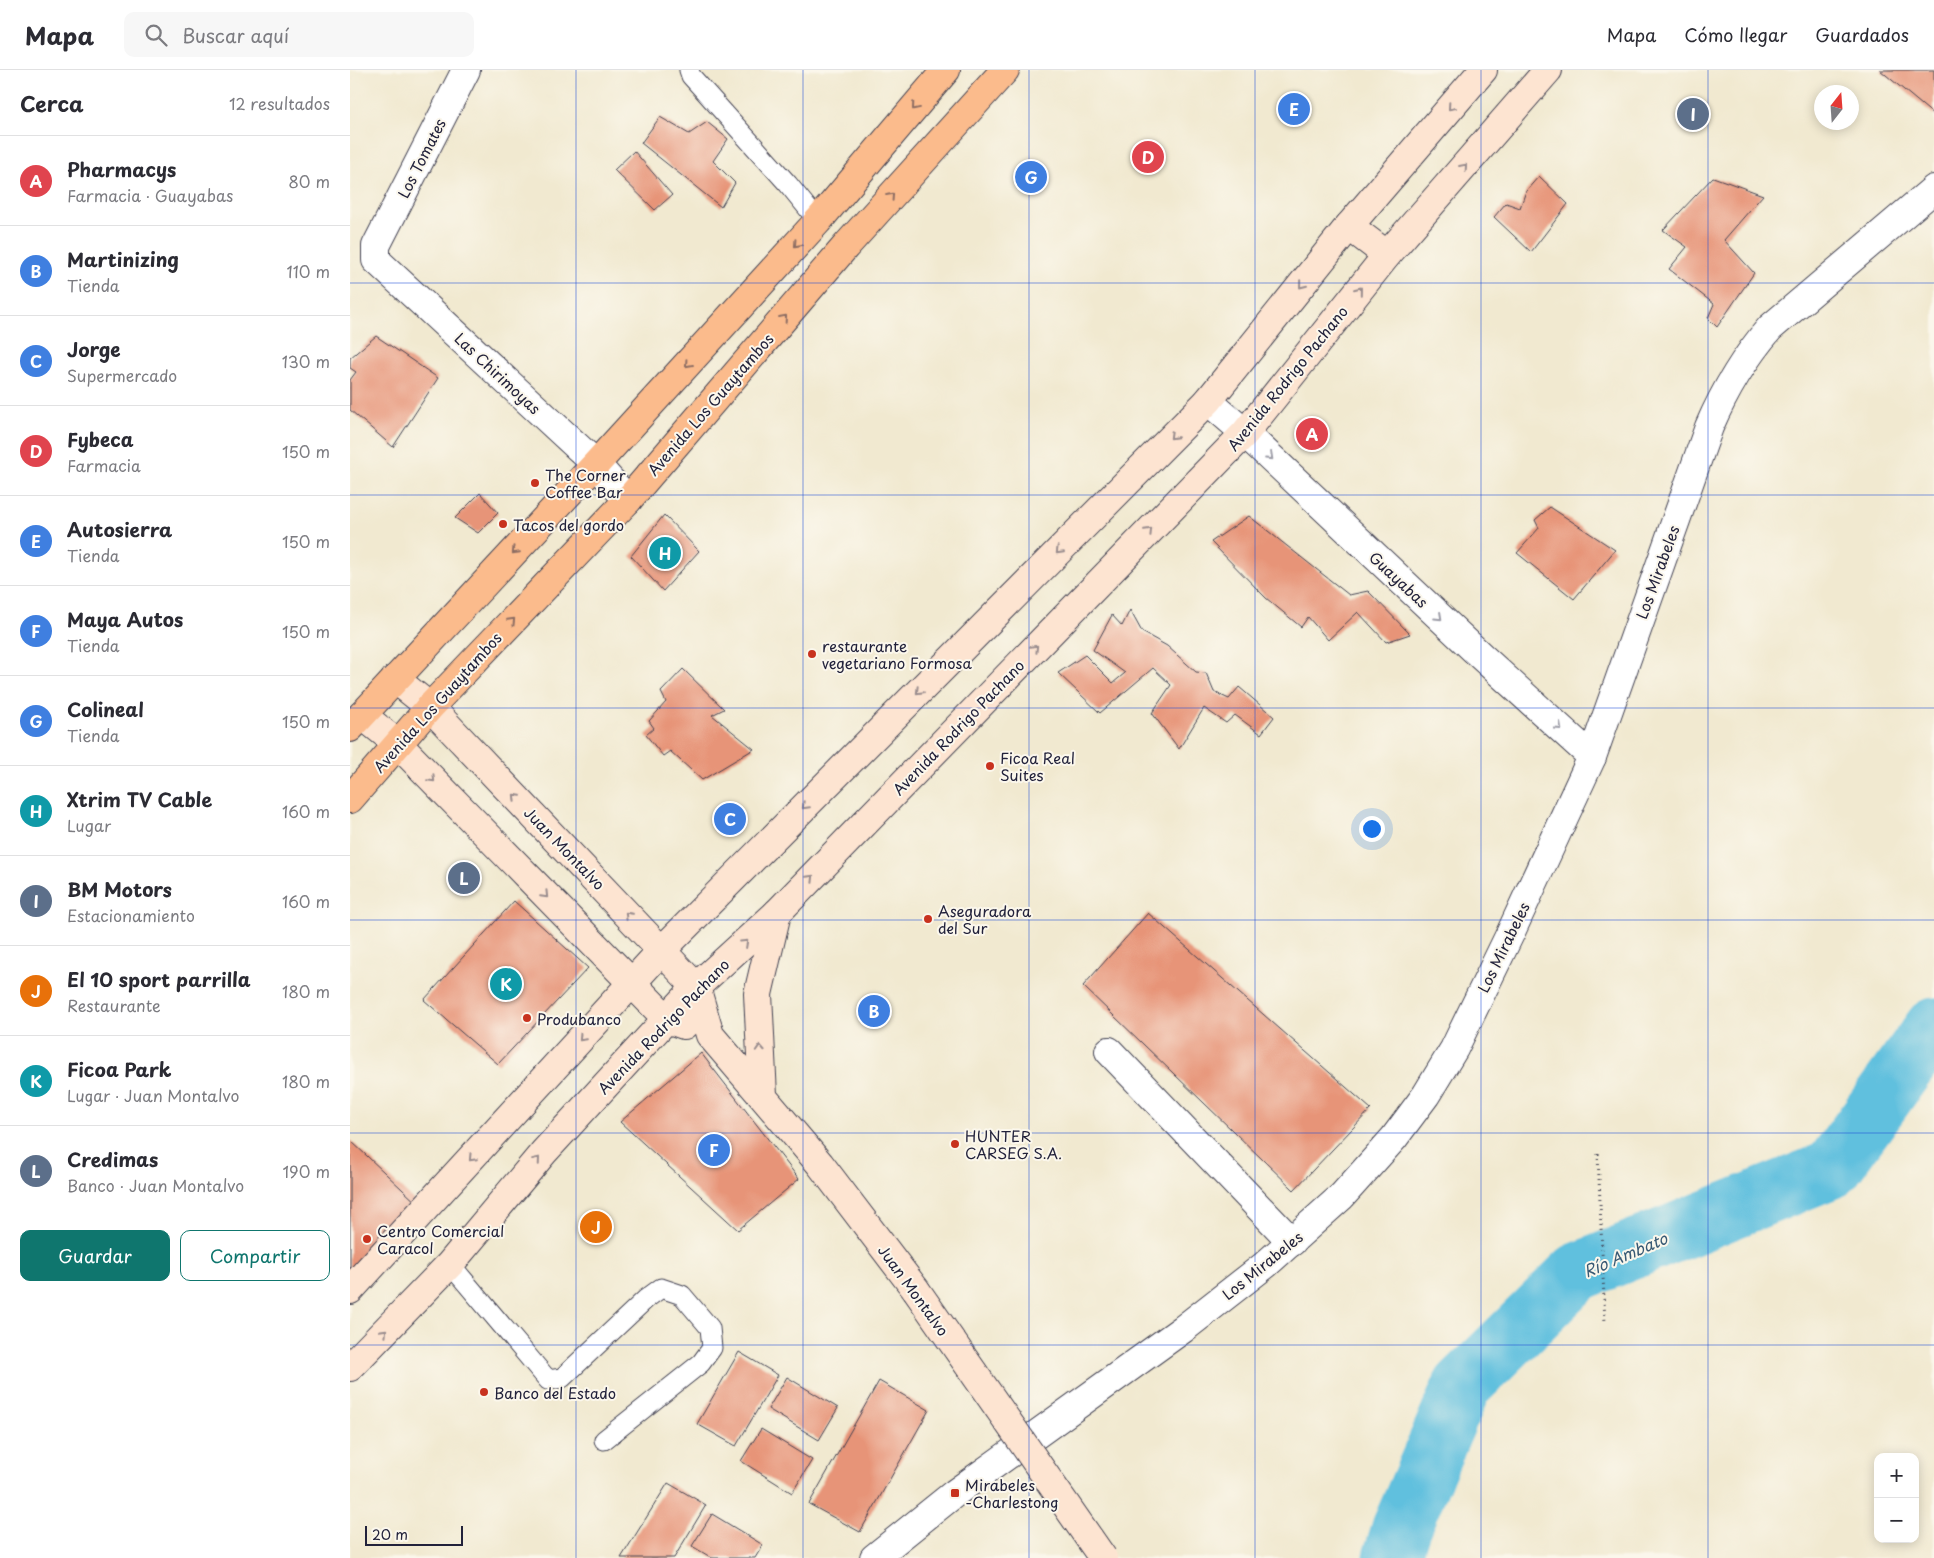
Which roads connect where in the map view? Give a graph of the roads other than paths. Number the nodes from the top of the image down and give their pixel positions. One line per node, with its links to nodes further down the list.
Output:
1 (466, 70): 10 (street, Los Tomates)
2 (689, 70): 8 (lane)
3 (946, 70): 8 (main road, one-way to 8)
4 (1005, 70): 11 (main road, Avenida Los Guaytambos, one-way to 4)
5 (1483, 70): 9 (main road, one-way to 9)
6 (1548, 70): 12 (main road, Avenida Rodrigo Pachano, one-way to 6)
7 (1934, 189): 21 (street, Los Mirabeles)
8 (818, 221): 11 (main road); 15 (main road, one-way to 15)
9 (1348, 226): 12 (main road); 13 (main road, one-way to 13)
10 (376, 246): 15 (street, Las Chirimoyas)
11 (846, 246): 16 (main road, Avenida Los Guaytambos, one-way to 11)
12 (1387, 255): 14 (main road, Avenida Rodrigo Pachano, one-way to 12)
13 (1208, 401): 14 (street, Guayabas); 24 (main road, one-way to 24)
14 (1245, 433): 21 (street, Guayabas, one-way to 21); 23 (main road, Avenida Rodrigo Pachano, one-way to 14)
15 (596, 464): 16 (street, Las Chirimoyas); 17 (main road, one-way to 17)
16 (628, 500): 18 (main road, Avenida Los Guaytambos, one-way to 16)
17 (395, 679): 18 (main road, Juan Montalvo); 19 (main road)
18 (430, 707): 20 (main road, Avenida Los Guaytambos); 24 (main road, Juan Montalvo, one-way to 18)
19 (356, 722): 20 (main road, Juan Montalvo)
20 (398, 744): 22 (main road, Avenida Los Guaytambos); 25 (main road, Juan Montalvo, one-way to 25)
21 (1592, 757): 31 (street, Los Mirabeles)
22 (350, 799)
23 (777, 913): 26 (main road, Avenida Rodrigo Pachano, one-way to 23); 30 (main road, one-way to 23)
24 (662, 950): 25 (main road); 26 (main road, Juan Montalvo)
25 (632, 984): 27 (main road, Juan Montalvo); 33 (main road, one-way to 33)
26 (696, 987): 27 (main road, Avenida Rodrigo Pachano); 28 (main road, Juan Montalvo)
27 (668, 1019): 28 (main road, Juan Montalvo); 32 (main road, Avenida Rodrigo Pachano, one-way to 27)
28 (710, 1034): 30 (main road, Juan Montalvo)
29 (1109, 1051): 31 (street)
30 (763, 1096): 37 (main road, Juan Montalvo, bridge)
31 (1292, 1242): 36 (street, Los Mirabeles)
32 (450, 1264): 34 (main road, Avenida Rodrigo Pachano, one-way to 32); 35 (lane)
33 (350, 1290)
34 (350, 1368)
35 (604, 1440)
36 (874, 1558)
37 (1103, 1558)

